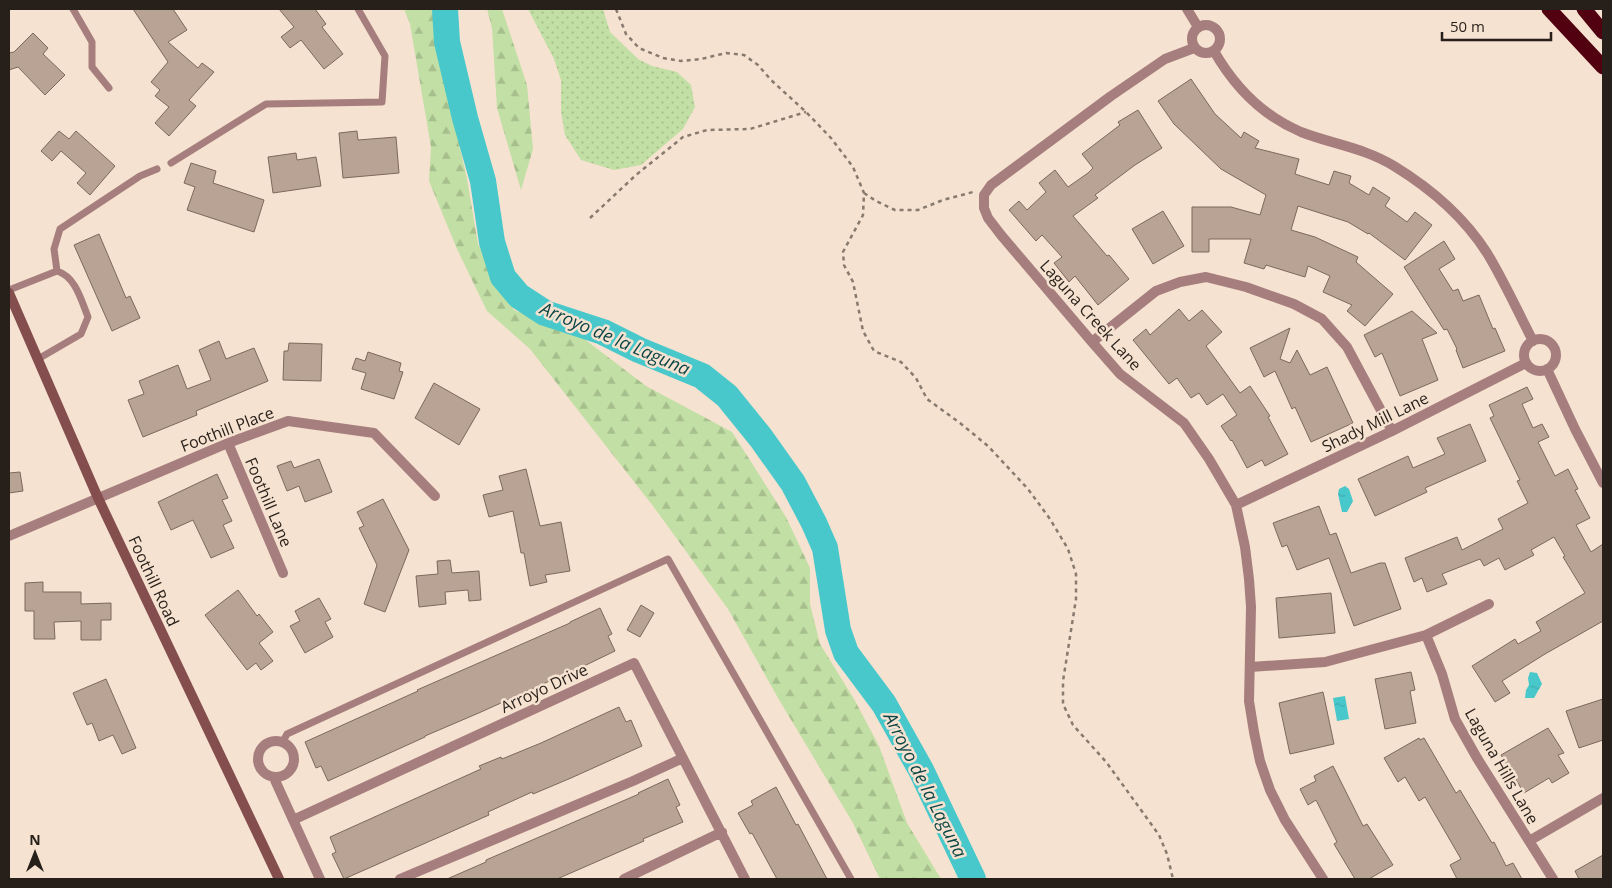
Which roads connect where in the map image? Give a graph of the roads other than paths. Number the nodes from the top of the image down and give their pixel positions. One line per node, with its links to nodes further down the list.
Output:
1 (73, 9): 11 (lane)
2 (358, 9): 12 (lane)
3 (1187, 9): 6 (street)
4 (1549, 9): 10 (highway)
5 (1584, 9): 7 (highway)
6 (1198, 27): 8 (street); 9 (street)
7 (1603, 32)
8 (1194, 48): 9 (street); 17 (street, Laguna Creek Lane)
9 (1214, 51): 16 (street)
10 (1603, 67)
11 (109, 88)
12 (171, 163)
13 (157, 168): 14 (lane)
14 (56, 271): 15 (lane); 18 (lane)
15 (9, 291): 18 (main road, Foothill Road)
16 (1533, 341): 19 (street); 20 (street)
17 (1092, 342): 21 (street); 26 (street, Laguna Creek Lane)
18 (38, 359): 25 (main road, Foothill Road)
19 (1526, 363): 20 (street); 21 (street, Shady Mill Lane)
20 (1547, 369): 23 (street)
21 (1392, 431): 26 (street, Shady Mill Lane)
22 (228, 443): 24 (street, Foothill Place); 25 (street, Foothill Place); 28 (street, Foothill Lane)
23 (1603, 483)
24 (435, 496)
25 (98, 498): 27 (street, Foothill Place); 40 (main road, Foothill Road)
26 (1236, 505): 31 (street, Laguna Creek Lane)
27 (9, 536)
28 (283, 573)
29 (1488, 604): 30 (street)
30 (1426, 635): 31 (street); 38 (street, Laguna Hills Lane)
31 (1250, 667): 46 (street, Laguna Creek Lane)
32 (282, 743): 34 (street); 34 (street); 45 (lane)
33 (683, 758): 36 (street, Arroyo Drive); 37 (street, Arroyo Drive); 42 (street)
34 (274, 778): 36 (street)
35 (1603, 798): 38 (street)
36 (293, 820): 41 (street)
37 (722, 832): 39 (street); 44 (street, Arroyo Drive)
38 (1529, 841): 47 (street, Laguna Hills Lane)
39 (638, 876): 43 (street)
40 (279, 879)
41 (320, 879)
42 (400, 879)
43 (624, 879)
44 (745, 879)
45 (851, 879)
46 (1323, 879)
47 (1553, 879)

